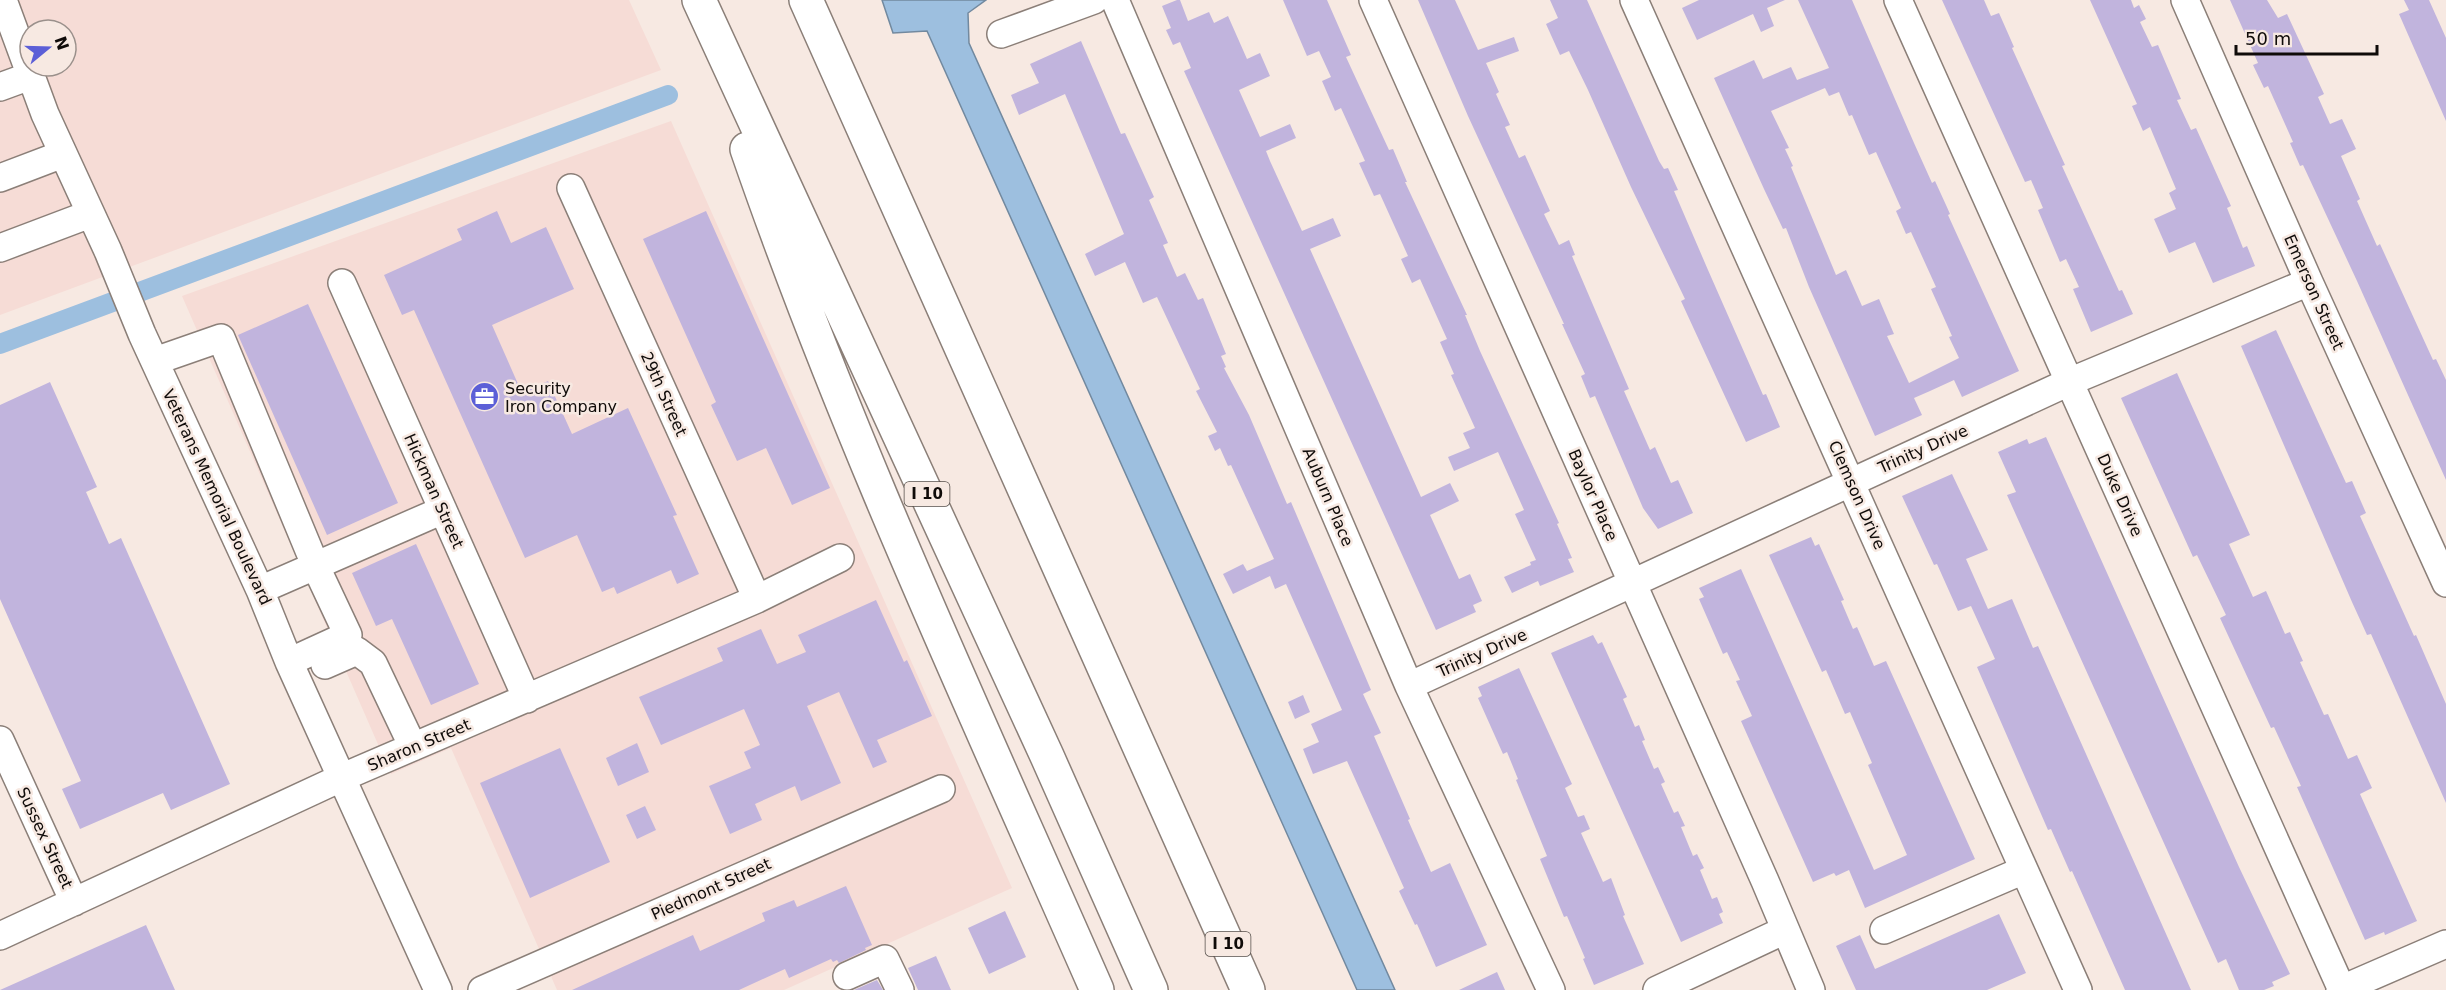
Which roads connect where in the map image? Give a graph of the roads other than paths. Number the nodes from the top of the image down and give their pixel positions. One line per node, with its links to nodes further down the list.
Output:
1 (3, 0): 11 (street, Veterans Memorial Boulevard)
2 (697, 0): 50 (highway); 51 (highway, I 10)
3 (806, 0): 40 (highway, I 10)
4 (1094, 0): 10 (street)
5 (1115, 0): 33 (street, Auburn Place)
6 (1373, 0): 29 (street, Baylor Place)
7 (1634, 0): 24 (street, Clemson Drive)
8 (1898, 0): 23 (street, Duke Drive)
9 (2185, 0): 20 (street, Emerson Street)
10 (1001, 34)
11 (18, 42)
12 (25, 78): 14 (street)
13 (31, 78): 15 (street, Veterans Memorial Boulevard)
14 (0, 87)
15 (63, 154): 16 (street); 18 (street, Veterans Memorial Boulevard)
16 (0, 178)
17 (571, 188): 31 (street, 29th Street)
18 (90, 214): 19 (street); 22 (street, Veterans Memorial Boulevard)
19 (0, 248)
20 (2309, 282): 23 (street, Trinity Drive); 28 (street, Emerson Street)
21 (342, 283): 25 (street, Hickman Street)
22 (154, 361): 27 (street); 30 (street, Veterans Memorial Boulevard)
23 (2069, 382): 24 (street, Trinity Drive); 58 (street, Duke Drive)
24 (1851, 481): 29 (street, Trinity Drive); 39 (street, Clemson Drive)
25 (443, 510): 27 (street); 34 (street, Hickman Street)
26 (840, 558): 31 (street, Sharon Street)
27 (316, 567): 30 (street); 32 (street)
28 (2446, 583)
29 (1633, 584): 33 (street, Trinity Drive); 42 (street, Baylor Place)
30 (260, 590): 32 (street, Veterans Memorial Boulevard)
31 (757, 599): 34 (street, Sharon Street)
32 (293, 670): 36 (street); 37 (street, Veterans Memorial Boulevard)
33 (1410, 686): 54 (street, Auburn Place)
34 (527, 699): 36 (street, Sharon Street)
35 (0, 740): 41 (street, Sussex Street)
36 (413, 747): 37 (street, Sharon Street)
37 (343, 777): 41 (street, Sharon Street); 47 (street, Veterans Memorial Boulevard)
38 (941, 789): 48 (street, Piedmont Street)
39 (2024, 870): 43 (street); 57 (street, Clemson Drive)
40 (1208, 897): 52 (highway, I 10); 53 (highway)
41 (74, 902): 44 (street, Sharon Street)
42 (1785, 930): 55 (street); 56 (street, Baylor Place)
43 (1884, 930)
44 (0, 936)
45 (2446, 944): 58 (street)
46 (847, 976): 49 (street)
47 (438, 990)
48 (482, 990)
49 (900, 990)
50 (1097, 990)
51 (1151, 990)
52 (1248, 990)
53 (1259, 990)
54 (1551, 990)
55 (1657, 990)
56 (1811, 990)
57 (2078, 990)
58 (2341, 990)

